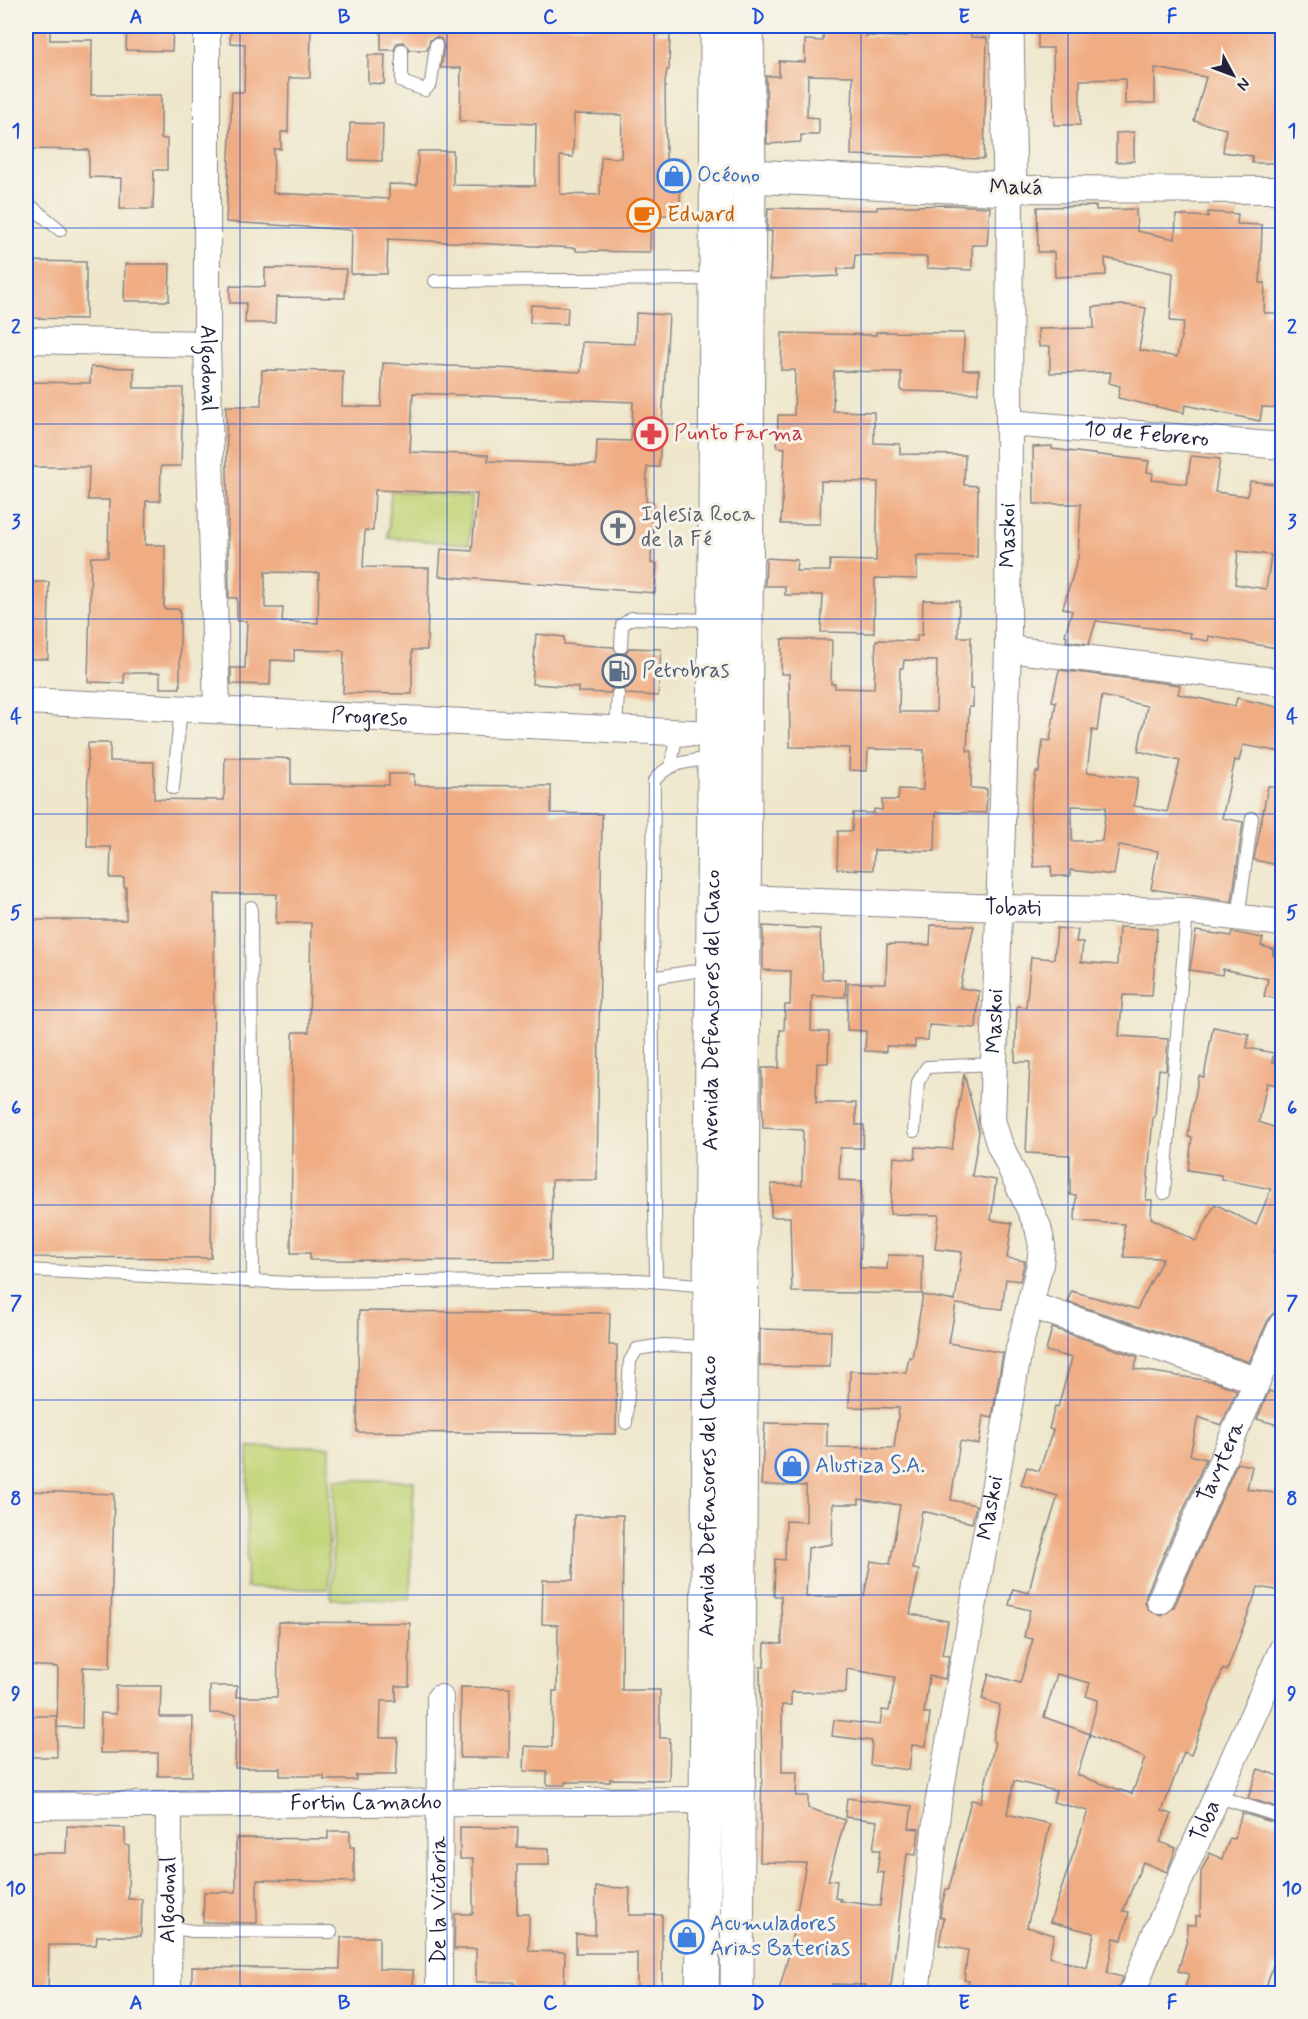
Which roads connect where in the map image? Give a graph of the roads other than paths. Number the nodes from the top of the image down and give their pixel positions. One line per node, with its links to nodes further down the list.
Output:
1 (207, 26): 15 (street, Algodonal)
2 (717, 26): 12 (main road, Avenida Defensores del Chaco)
3 (747, 26): 7 (main road, Avenida Defensores del Chaco)
4 (1007, 26): 8 (main road, Maskoi)
5 (436, 45): 6 (lane)
6 (402, 50)
7 (749, 176): 8 (main road, Maká); 32 (main road, Avenida Defensores del Chaco)
8 (1010, 189): 9 (street, Maká); 16 (street, Maskoi)
9 (1282, 190)
10 (26, 202): 11 (lane)
11 (60, 230)
12 (716, 279): 13 (lane); 18 (main road, Avenida Defensores del Chaco)
13 (435, 281)
14 (26, 340): 15 (street)
15 (207, 344): 25 (street, Algodonal)
16 (1009, 423): 17 (street, 10 de Febrero); 20 (street, Maskoi)
17 (1282, 446)
18 (713, 620): 19 (lane); 28 (main road, Avenida Defensores del Chaco)
19 (621, 647)
20 (1008, 649): 21 (street); 34 (street, Maskoi)
21 (1282, 682)
22 (618, 694): 26 (lane)
23 (26, 701): 24 (street, Progreso)
24 (181, 708): 25 (street, Progreso); 30 (lane)
25 (217, 709): 26 (street, Progreso)
26 (616, 729): 27 (street, Progreso)
27 (677, 732): 28 (street, Progreso); 29 (lane)
28 (713, 746): 29 (lane); 38 (main road, Avenida Defensores del Chaco)
29 (671, 765): 39 (lane)
30 (172, 788)
31 (1252, 818): 36 (lane)
32 (743, 898): 34 (street, Tobati); 66 (main road, Avenida Defensores del Chaco)
33 (251, 907): 45 (lane)
34 (1000, 908): 35 (street, Tobati); 40 (street, Maskoi)
35 (1187, 911): 36 (street, Tobati); 42 (lane)
36 (1238, 918): 37 (street, Tobati)
37 (1282, 923)
38 (713, 968): 39 (lane); 46 (main road, Avenida Defensores del Chaco)
39 (652, 978): 44 (lane)
40 (994, 1064): 41 (lane); 47 (street, Maskoi)
41 (914, 1131)
42 (1164, 1193)
43 (26, 1270): 45 (lane)
44 (656, 1281): 45 (lane); 46 (lane)
45 (253, 1282)
46 (710, 1286): 49 (main road, Avenida Defensores del Chaco)
47 (1030, 1305): 50 (street); 67 (street, Maskoi)
48 (1282, 1324): 50 (street, Tavytera)
49 (710, 1347): 51 (lane); 56 (main road, Avenida Defensores del Chaco)
50 (1256, 1380): 52 (street, Tavytera)
51 (626, 1423)
52 (1160, 1601)
53 (1282, 1650): 55 (street, Toba)
54 (440, 1698): 57 (street, De la Victoria)
55 (1216, 1796): 60 (lane); 68 (street, Toba)
56 (706, 1800): 57 (street, Fortin Camacho); 65 (main road, Avenida Defensores del Chaco)
57 (439, 1803): 58 (street, Fortin Camacho); 64 (street, De la Victoria)
58 (169, 1805): 59 (street, Fortin Camacho); 61 (street, Algodonal)
59 (26, 1806)
60 (1282, 1817)
61 (168, 1927): 62 (lane); 63 (street, Algodonal)
62 (331, 1932)
63 (168, 1994)
64 (439, 1994)
65 (702, 1994)
66 (737, 1994)
67 (916, 1994)
68 (1132, 1994)

